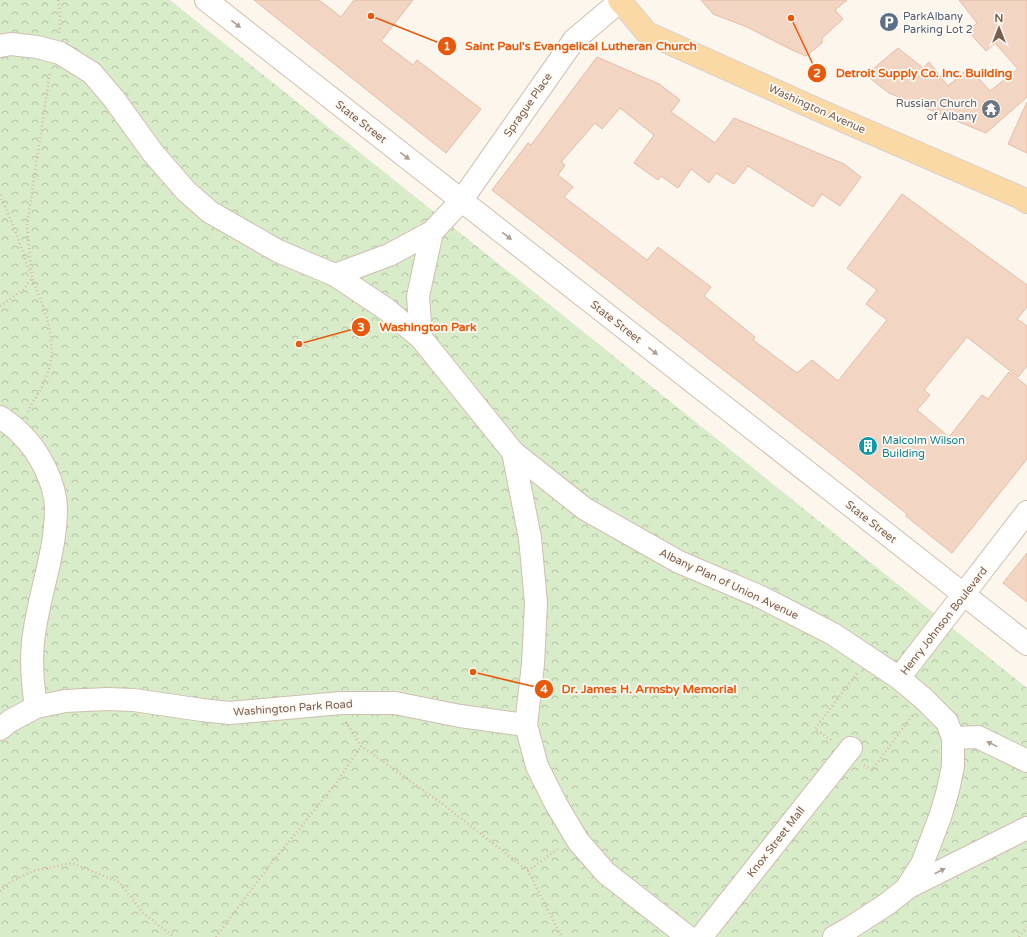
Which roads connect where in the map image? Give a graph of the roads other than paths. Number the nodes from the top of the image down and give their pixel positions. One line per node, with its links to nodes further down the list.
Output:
1 (206, 0): 4 (street, State Street, one-way to 4)
2 (613, 0): 4 (street, Sprague Place); 5 (main road, Washington Avenue)
3 (0, 46): 7 (street, Albany Plan of Union Avenue)
4 (461, 201): 6 (street); 12 (street, State Street, one-way to 12)
5 (1027, 202)
6 (432, 232): 7 (street); 8 (street)
7 (335, 275): 8 (street, Albany Plan of Union Avenue)
8 (421, 338): 10 (street, Albany Plan of Union Avenue)
9 (0, 417): 15 (street)
10 (513, 452): 14 (street, Albany Plan of Union Avenue); 16 (street)
11 (1027, 512): 12 (street, Henry Johnson Boulevard)
12 (964, 595): 13 (street, State Street); 14 (street, Henry Johnson Boulevard)
13 (1027, 644)
14 (899, 678): 18 (street, Henry Johnson Boulevard)
15 (36, 707): 16 (street, Washington Park Road); 17 (street, Washington Park Road)
16 (526, 725): 23 (street)
17 (0, 729)
18 (953, 738): 20 (street, one-way to 18); 22 (street, Henry Johnson Boulevard)
19 (851, 748): 24 (street, Knox Street Mall)
20 (1027, 760)
21 (1027, 828): 22 (street, one-way to 21)
22 (906, 889): 25 (street, Henry Johnson Boulevard)
23 (688, 937)
24 (701, 937)
25 (834, 937)

